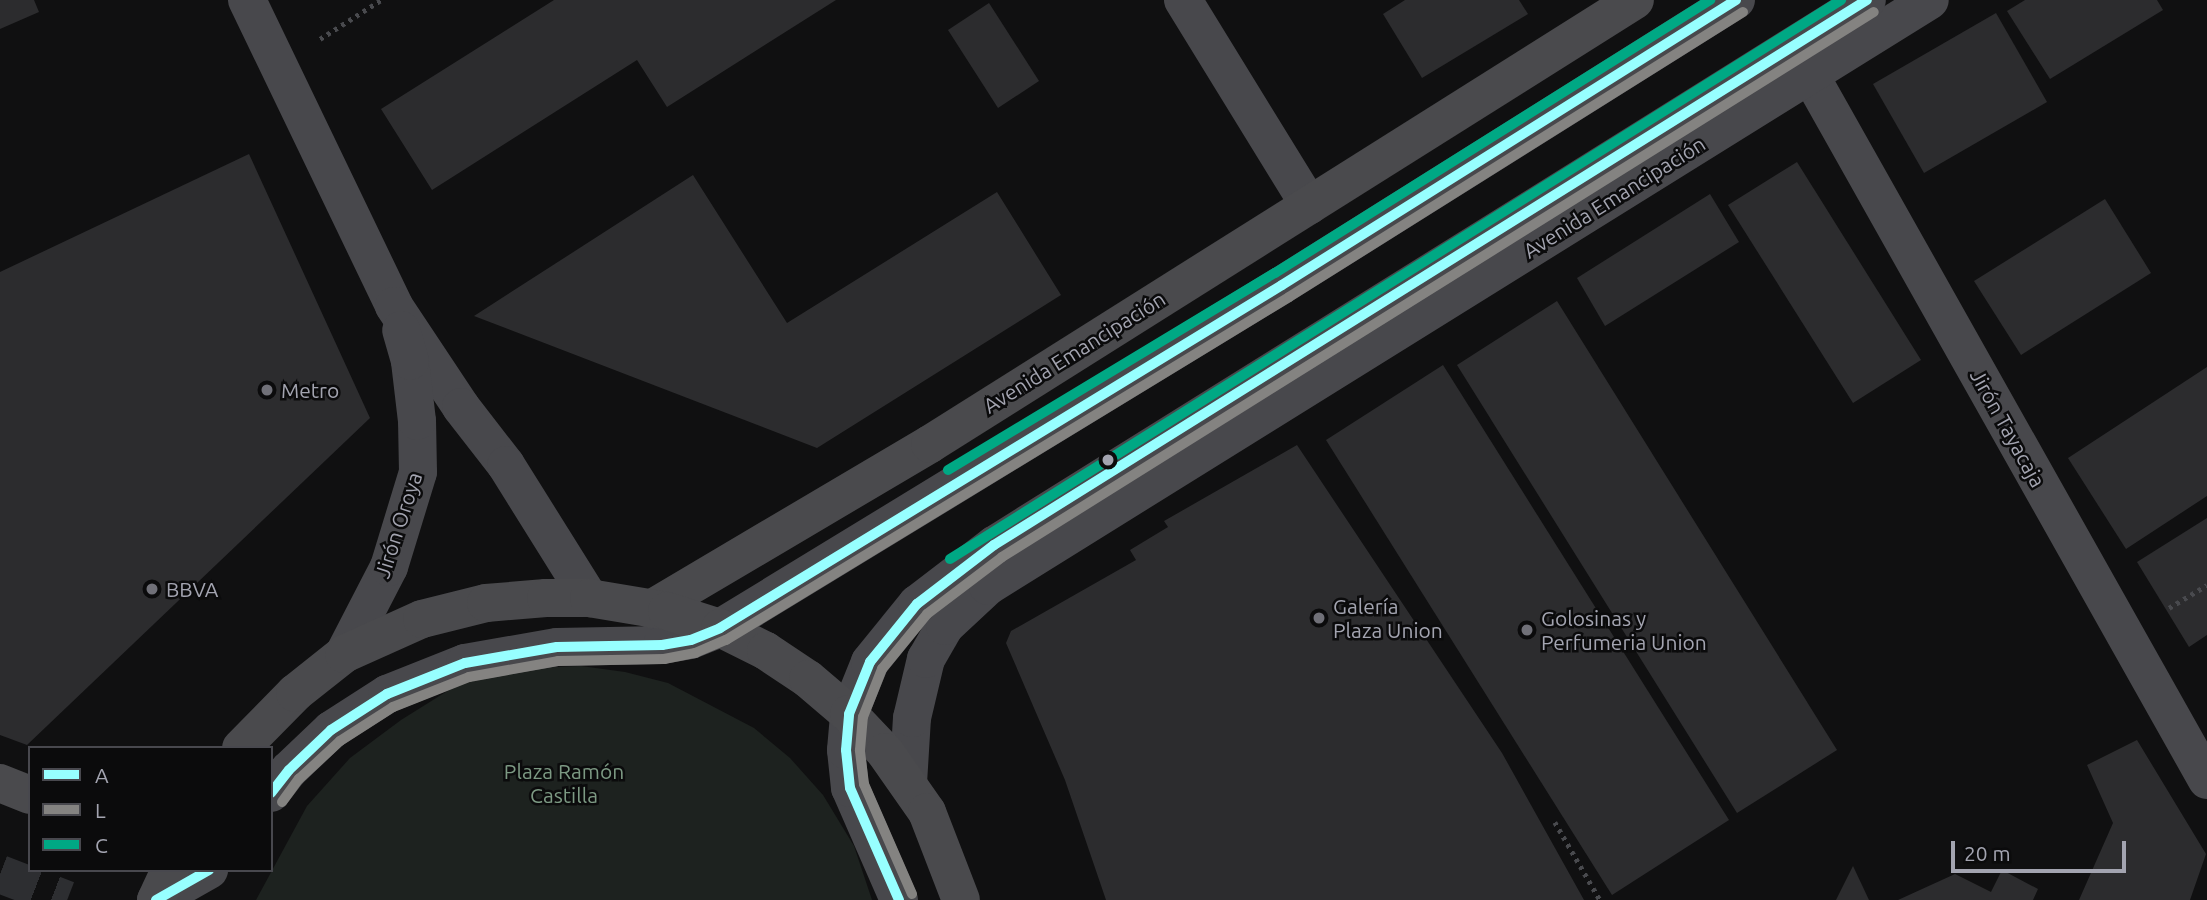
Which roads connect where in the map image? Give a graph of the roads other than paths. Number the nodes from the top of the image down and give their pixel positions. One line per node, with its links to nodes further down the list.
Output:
1 (247, 0): 9 (street, Jirón Oroya)
2 (1183, 0): 8 (street)
3 (1635, 0): 8 (main road, Avenida Emancipación)
4 (1736, 0): 12 (street)
5 (1867, 0): 14 (street)
6 (1930, 0): 7 (street, Avenida Emancipación)
7 (1810, 75): 16 (street, Jirón Tayacaja); 18 (street, Avenida Emancipación)
8 (1309, 205): 11 (main road, Avenida Emancipación)
9 (394, 306): 10 (street, Jirón Oroya); 13 (street, Jirón Oroya)
10 (589, 598): 11 (main road); 13 (main road)
11 (652, 609): 12 (main road)
12 (720, 628): 14 (main road); 19 (street)
13 (344, 654): 15 (main road)
14 (849, 714): 18 (main road); 24 (street)
15 (242, 746)
16 (2207, 780)
17 (0, 783): 20 (main road)
18 (908, 783): 25 (main road)
19 (273, 790)
20 (28, 794)
21 (169, 872): 23 (main road)
22 (205, 872): 23 (street)
23 (156, 900)
24 (899, 900)
25 (961, 900)

